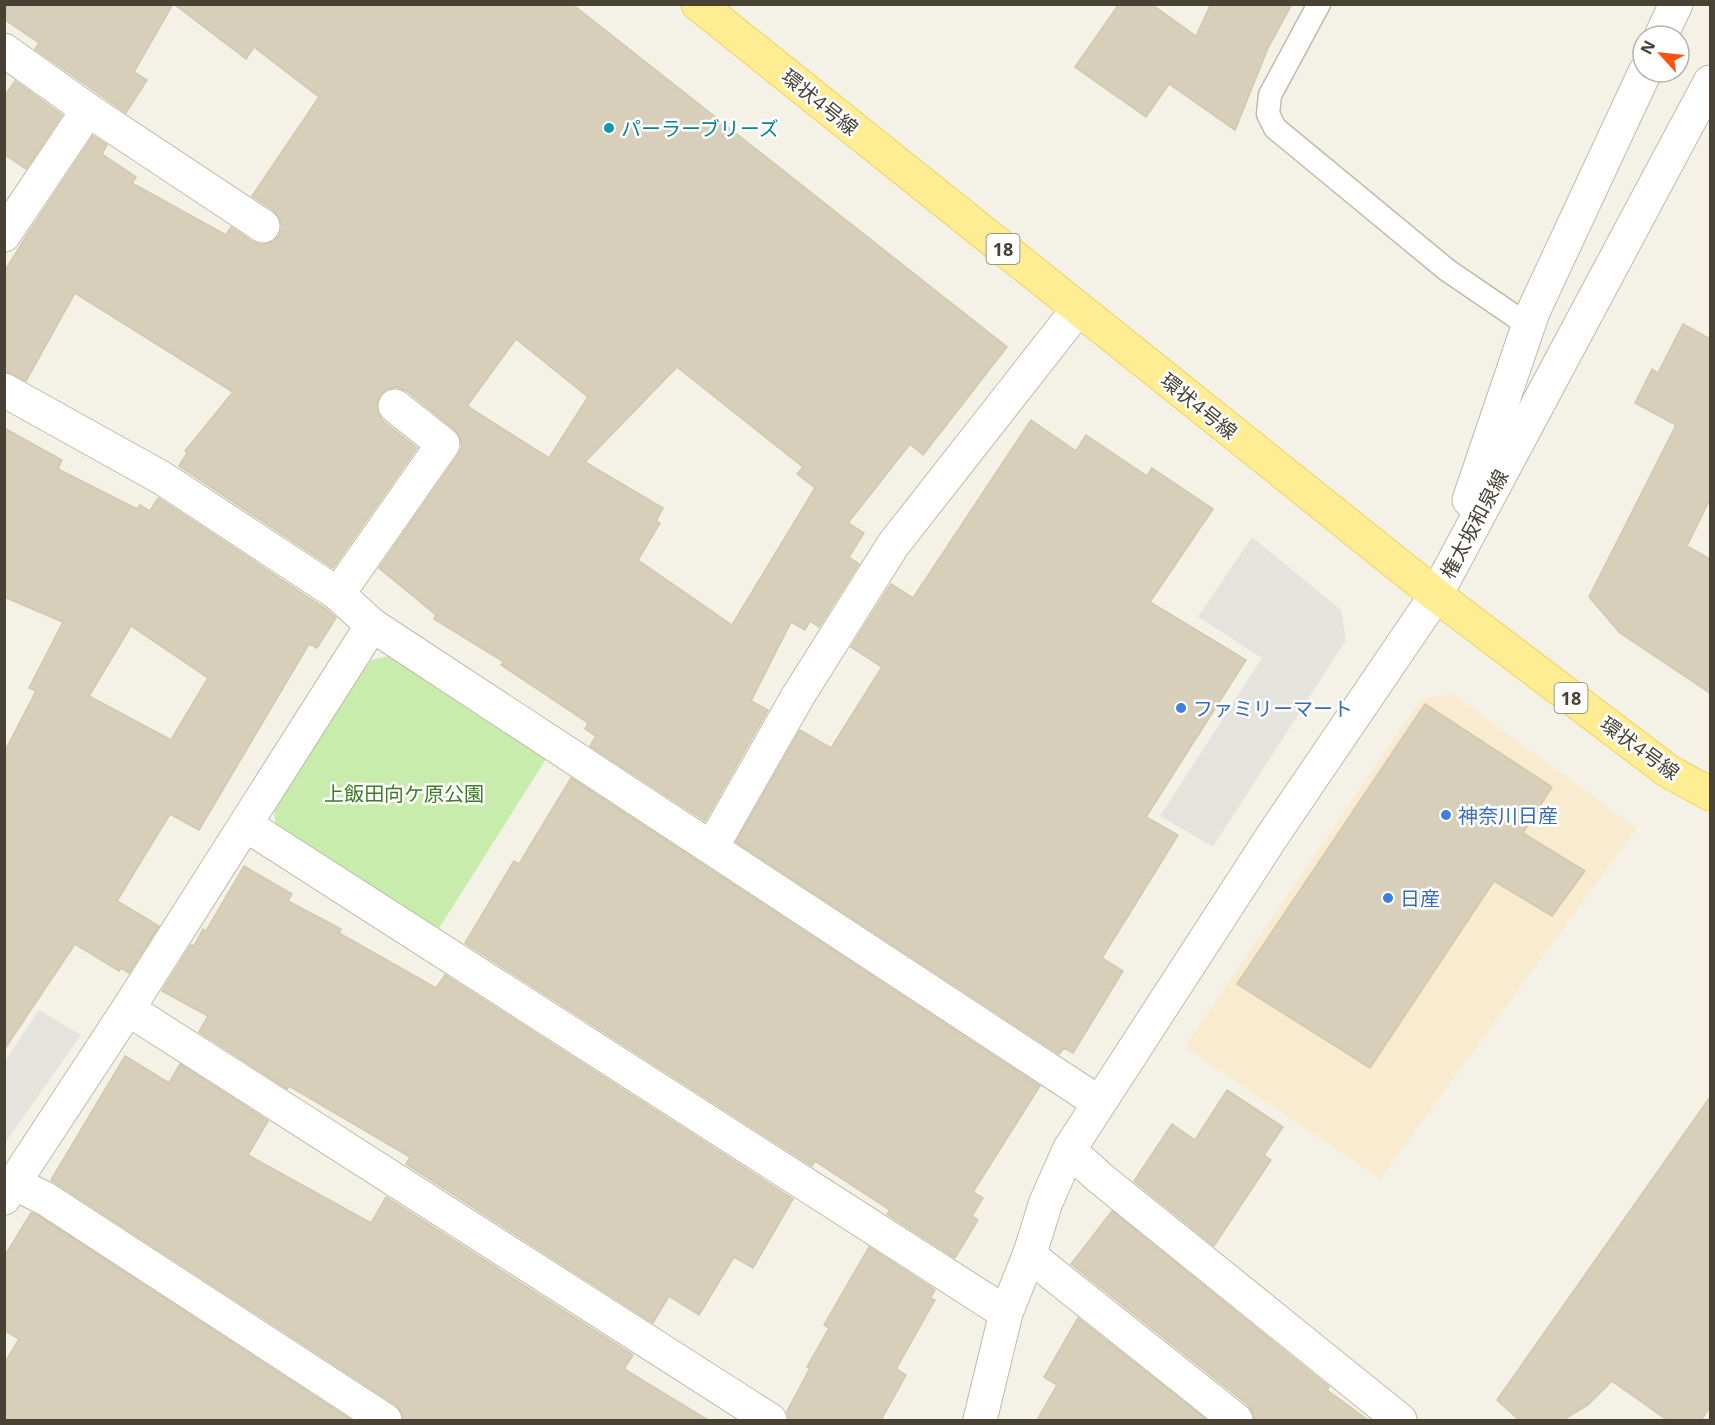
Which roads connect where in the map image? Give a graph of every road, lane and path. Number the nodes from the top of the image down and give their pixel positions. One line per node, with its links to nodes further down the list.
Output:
1 (698, 4): 11 (main road, 環状4号線 / 18)
2 (1319, 4): 12 (lane)
3 (1676, 4): 4 (street)
4 (1667, 24)
5 (4, 50): 8 (street)
6 (1710, 82): 16 (street, 権太坂和泉線)
7 (1639, 84): 12 (street, 権太坂和泉線)
8 (88, 110): 9 (street); 10 (street)
9 (263, 226)
10 (4, 235)
11 (1078, 309): 16 (main road, 環状4号線 / 18); 20 (street)
12 (1529, 326): 16 (street, 権太坂和泉線)
13 (4, 390): 15 (street)
14 (395, 406): 15 (street)
15 (338, 594): 17 (street)
16 (1436, 595): 18 (main road, 環状4号線 / 18); 22 (street)
17 (372, 625): 19 (street); 20 (street)
18 (1710, 794)
19 (246, 825): 21 (street); 26 (street)
20 (712, 847): 22 (street)
21 (128, 1009): 24 (street); 28 (street)
22 (1098, 1102): 23 (street)
23 (1069, 1149): 25 (street); 31 (street)
24 (8, 1186): 27 (street)
25 (1029, 1253): 26 (street); 30 (street)
26 (1006, 1313): 29 (street)
27 (385, 1420)
28 (770, 1420)
29 (980, 1420)
30 (1236, 1420)
31 (1400, 1420)

